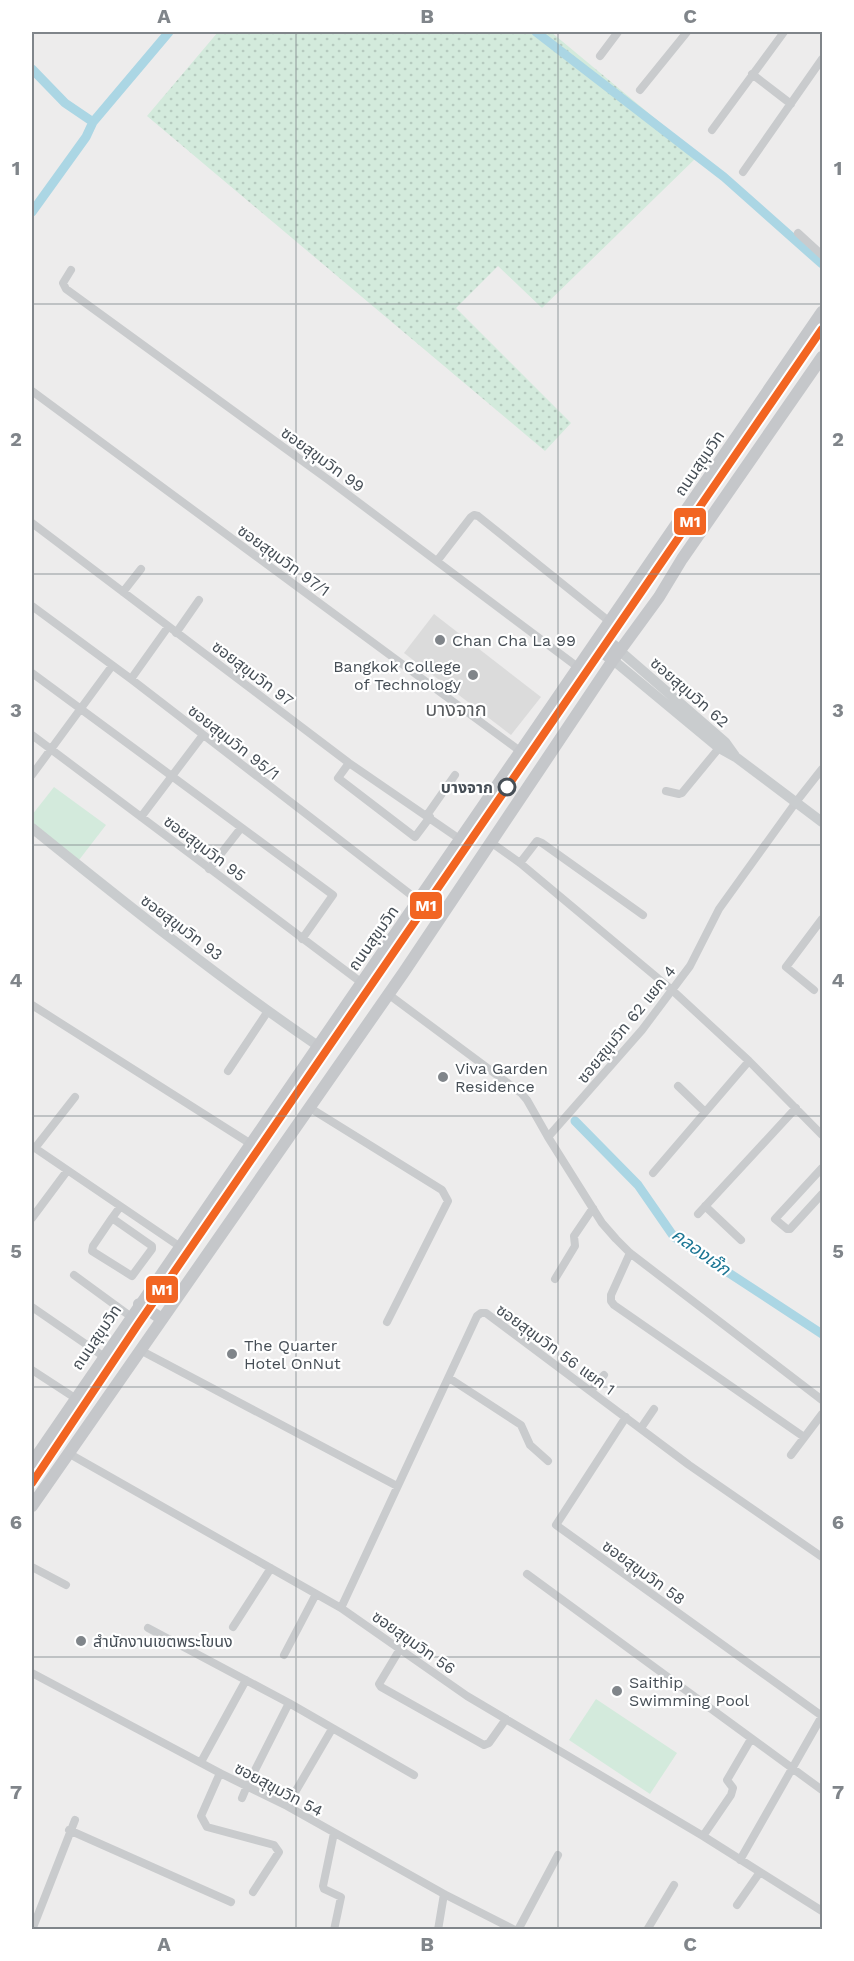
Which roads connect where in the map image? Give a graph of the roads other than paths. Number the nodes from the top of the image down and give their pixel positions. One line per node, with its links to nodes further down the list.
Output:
1 (618, 32): 4 (street)
2 (687, 32): 7 (street)
3 (784, 32): 6 (street)
4 (600, 56)
5 (822, 59): 8 (street)
6 (752, 74): 8 (street); 9 (street)
7 (640, 90)
8 (791, 104): 10 (street)
9 (712, 130)
10 (743, 172)
11 (798, 233): 12 (street)
12 (822, 255)
13 (71, 270): 18 (street, ซอยสุขุมวิท 99)
14 (822, 312): 23 (main road, ถนนสุขุมวิท)
15 (822, 357): 27 (main road)
16 (32, 391): 37 (street, ซอยสุขุมวิท 97/1)
17 (32, 523): 20 (street, ซอยสุขุมวิท 97)
18 (437, 561): 23 (street); 29 (street, ซอยสุขุมวิท 99)
19 (141, 568): 20 (street)
20 (123, 592): 24 (street, ซอยสุขุมวิท 97)
21 (199, 600): 25 (street)
22 (32, 606): 28 (street, ซอยสุขุมวิท 95/1)
23 (610, 622): 26 (main road, ถนนสุขุมวิท)
24 (168, 627): 25 (street, ซอยสุขุมวิท 97); 31 (street)
25 (176, 633): 39 (street, ซอยสุขุมวิท 97)
26 (598, 640): 27 (main road); 29 (main road, ถนนสุขุมวิท)
27 (617, 656): 35 (street, ซอยสุขุมวิท 62); 38 (street, ซอยสุขุมวิท 62); 52 (main road)
28 (112, 666): 31 (street, ซอยสุขุมวิท 95/1); 32 (street)
29 (579, 668): 37 (main road, ถนนสุขุมวิท)
30 (32, 673): 32 (street)
31 (131, 679): 34 (street, ซอยสุขุมวิท 95/1)
32 (81, 710): 36 (street); 43 (street)
33 (32, 735): 36 (street, ซอยสุขุมวิท 95)
34 (203, 735): 43 (street); 55 (street, ซอยสุขุมวิท 95/1)
35 (719, 748): 38 (street, ซอยสุขุมวิท 62); 44 (street)
36 (50, 749): 42 (street); 47 (street, ซอยสุขุมวิท 95)
37 (520, 751): 51 (main road, ถนนสุขุมวิท)
38 (737, 758): 45 (street, ซอยสุขุมวิท 62)
39 (349, 763): 46 (street, ซอยสุขุมวิท 97); 46 (street)
40 (822, 769): 45 (street, ซอยสุขุมวิท 62 แยก 4)
41 (455, 774): 46 (street)
42 (32, 775)
43 (173, 777): 47 (street); 50 (street)
44 (666, 791)
45 (796, 802): 48 (street, ซอยสุขุมวิท 62); 60 (street, ซอยสุขุมวิท 62 แยก 4)
46 (428, 816): 51 (street, ซอยสุขุมวิท 97)
47 (141, 817): 54 (street, ซอยสุขุมวิท 95)
48 (822, 822)
49 (32, 828): 64 (street, ซอยสุขุมวิท 93)
50 (241, 828): 54 (street); 58 (street)
51 (461, 840): 55 (main road, ถนนสุขุมวิท)
52 (492, 843): 53 (street); 62 (main road)
53 (520, 863): 56 (street); 60 (street)
54 (209, 869): 58 (street, ซอยสุขุมวิท 95)
55 (419, 901): 59 (main road, ถนนสุขุมวิท)
56 (643, 915)
57 (822, 919): 61 (street)
58 (302, 939): 59 (street, ซอยสุขุมวิท 95)
59 (362, 983): 65 (main road, ถนนสุขุมวิท)
60 (672, 990): 66 (street); 74 (street, ซอยสุขุมวิท 62 แยก 4)
61 (814, 990)
62 (388, 994): 70 (main road); 74 (street)
63 (32, 1005): 75 (street)
64 (268, 1011): 65 (street, ซอยสุขุมวิท 93); 67 (street)
65 (318, 1046): 75 (main road, ถนนสุขุมวิท)
66 (749, 1061): 71 (street); 72 (street)
67 (228, 1071)
68 (678, 1086): 72 (street)
69 (75, 1097): 76 (street)
70 (310, 1108): 95 (main road); 96 (street)
71 (796, 1108): 73 (street); 81 (street)
72 (705, 1112): 78 (street)
73 (822, 1135)
74 (548, 1137): 83 (street)
75 (251, 1144): 88 (main road, ถนนสุขุมวิท)
76 (33, 1147): 77 (street)
77 (67, 1171): 82 (street); 85 (street)
78 (653, 1173)
79 (821, 1173): 80 (street)
80 (822, 1194)
81 (705, 1206): 84 (street); 87 (street)
82 (120, 1207): 86 (street); 88 (street)
83 (593, 1209): 89 (street); 91 (street)
84 (698, 1214)
85 (32, 1218)
86 (112, 1218): 86 (street)
87 (741, 1240)
88 (179, 1246): 92 (main road, ถนนสุขุมวิท)
89 (630, 1253): 104 (street); 109 (street)
90 (74, 1275): 94 (street)
91 (555, 1279)
92 (139, 1304): 94 (main road, ถนนสุขุมวิท); 95 (main road)
93 (32, 1307): 98 (street)
94 (130, 1316): 98 (main road, ถนนสุขุมวิท)
95 (162, 1319): 97 (main road)
96 (387, 1322)
97 (140, 1350): 110 (main road); 114 (street)
98 (103, 1356): 103 (main road, ถนนสุขุมวิท)
99 (32, 1370): 103 (street)
100 (604, 1375): 102 (street)
101 (449, 1378): 102 (street, ซอยสุขุมวิท 56 แยก 1); 112 (street); 114 (street, ซอยสุขุมวิท 56 แยก 1)
102 (591, 1391): 107 (street, ซอยสุขุมวิท 56 แยก 1)
103 (75, 1398): 113 (main road, ถนนสุขุมวิท)
104 (822, 1400)
105 (654, 1409): 108 (street)
106 (822, 1414): 109 (street)
107 (626, 1417): 108 (street, ซอยสุขุมวิท 56 แยก 1); 130 (street, ซอยสุขุมวิท 58)
108 (641, 1428): 116 (street, ซอยสุขุมวิท 56 แยก 1)
109 (804, 1437): 111 (street)
110 (68, 1453): 115 (main road); 118 (street, ซอยสุขุมวิท 56)
111 (791, 1455)
112 (548, 1461)
113 (32, 1462)
114 (397, 1486): 122 (street, ซอยสุขุมวิท 56 แยก 1)
115 (32, 1506)
116 (822, 1557)
117 (32, 1567): 120 (street)
118 (271, 1568): 121 (street, ซอยสุขุมวิท 56); 123 (street)
119 (527, 1574): 133 (street)
120 (66, 1585)
121 (316, 1594): 122 (street, ซอยสุขุมวิท 56); 126 (street)
122 (341, 1608): 125 (street, ซอยสุขุมวิท 56)
123 (233, 1627)
124 (148, 1628): 128 (street)
125 (400, 1649): 131 (street, ซอยสุขุมวิท 56); 131 (street)
126 (284, 1655)
127 (32, 1673): 134 (street, ซอยสุขุมวิท 54)
128 (246, 1680): 129 (street); 134 (street)
129 (289, 1703): 132 (street); 138 (street)
130 (822, 1716): 135 (street)
131 (506, 1719): 145 (street, ซอยสุขุมวิท 56)
132 (332, 1729): 137 (street); 141 (street)
133 (751, 1739): 135 (street); 145 (street)
134 (201, 1762): 136 (street, ซอยสุขุมวิท 54)
135 (793, 1769): 139 (street); 147 (street)
136 (220, 1773): 138 (street, ซอยสุขุมวิท 54); 150 (street)
137 (414, 1775)
138 (247, 1786): 140 (street); 141 (street, ซอยสุขุมวิท 54)
139 (822, 1790)
140 (242, 1798)
141 (286, 1806): 144 (street, ซอยสุขุมวิท 54)
142 (75, 1820): 143 (street)
143 (69, 1830): 152 (street); 155 (street)
144 (334, 1833): 151 (street, ซอยสุขุมวิท 54); 156 (street)
145 (703, 1836): 147 (street, ซอยสุขุมวิท 56)
146 (558, 1855): 158 (street)
147 (740, 1860): 148 (street, ซอยสุขุมวิท 56)
148 (760, 1872): 153 (street); 154 (street, ซอยสุขุมวิท 56)
149 (674, 1885): 159 (street)
150 (253, 1892)
151 (444, 1894): 157 (street); 158 (street, ซอยสุขุมวิท 54)
152 (231, 1902)
153 (736, 1905)
154 (822, 1911)
155 (32, 1929)
156 (334, 1929)
157 (438, 1929)
158 (516, 1929)
159 (647, 1929)

